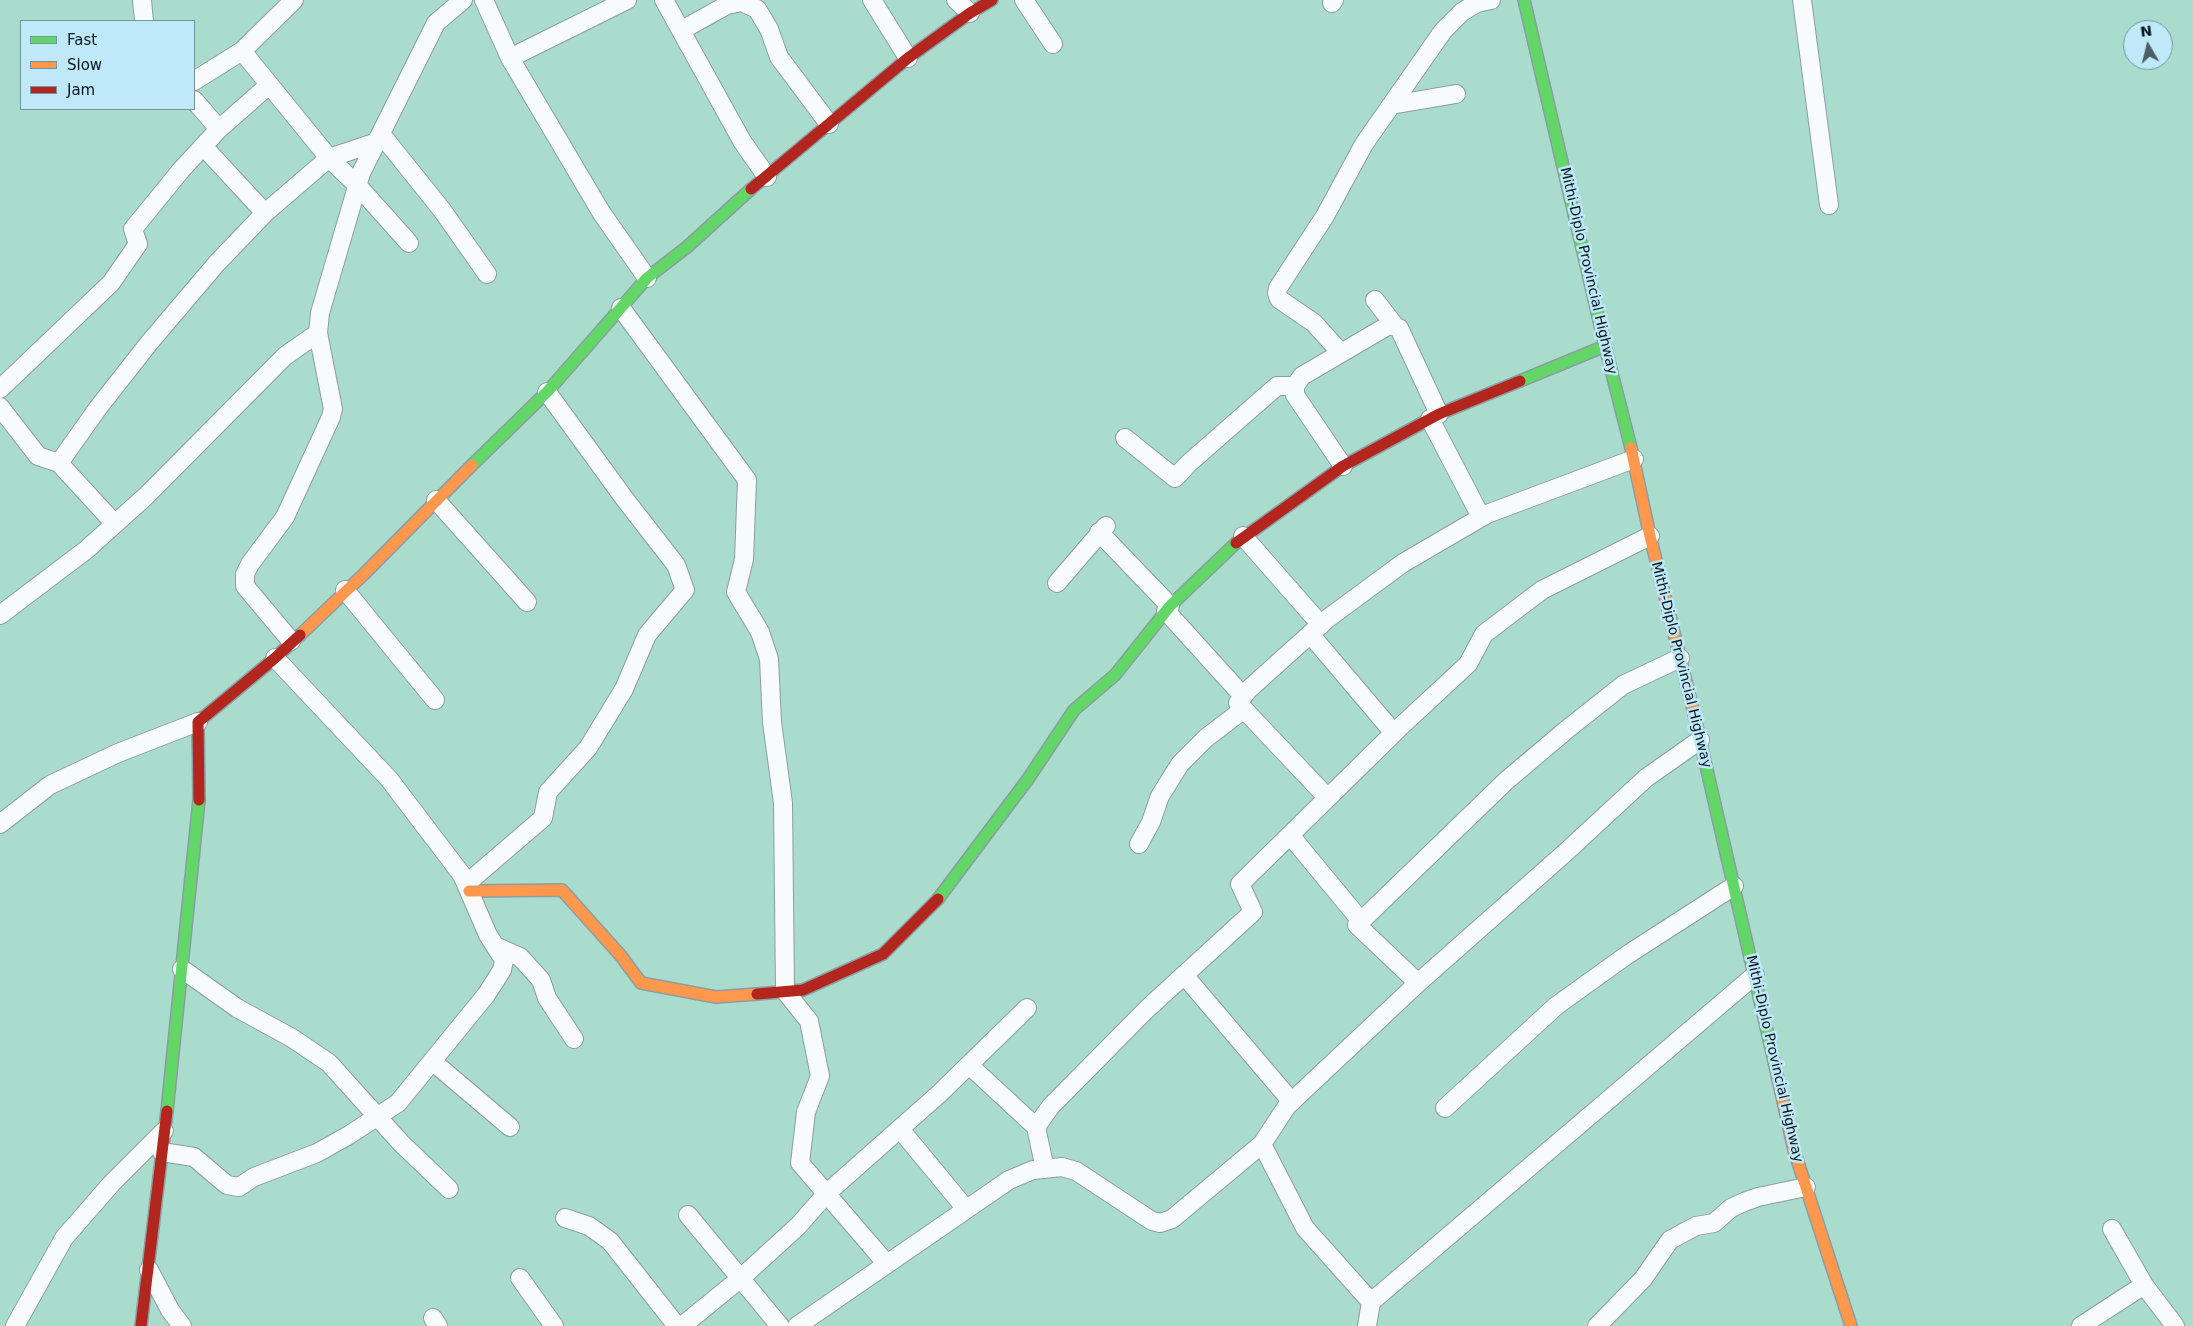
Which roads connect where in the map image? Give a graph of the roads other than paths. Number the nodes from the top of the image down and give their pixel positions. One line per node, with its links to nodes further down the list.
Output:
1 (142, 0): 15 (street)
2 (294, 0): 18 (street)
3 (463, 0): 28 (street)
4 (484, 0): 19 (street)
5 (627, 0): 19 (street)
6 (664, 0): 16 (street)
7 (872, 0): 20 (street)
8 (956, 0): 14 (street)
9 (992, 0): 14 (street)
10 (1024, 0): 17 (street)
11 (1491, 0): 25 (street)
12 (1524, 0): 42 (street, Mithi-Diplo Provincial Highway)
13 (1802, 0): 33 (street)
14 (970, 13): 20 (street)
15 (144, 20)
16 (682, 30): 26 (street); 31 (street)
17 (1053, 44)
18 (242, 52): 21 (street); 22 (street)
19 (510, 58): 37 (street)
20 (908, 58): 26 (street)
21 (195, 80)
22 (269, 85): 27 (street); 30 (street)
23 (1456, 94): 25 (street)
24 (195, 101): 27 (street)
25 (1391, 105): 43 (street)
26 (829, 124): 31 (street)
27 (218, 129): 29 (street)
28 (378, 138): 30 (street); 32 (street); 36 (street)
29 (203, 146): 34 (street); 45 (street)
30 (329, 158): 32 (street); 34 (street)
31 (767, 177): 37 (street)
32 (358, 186): 35 (street); 41 (street)
33 (1829, 205)
34 (265, 213): 51 (street)
35 (409, 244)
36 (487, 274)
37 (647, 278): 39 (street)
38 (1375, 300): 40 (street)
39 (621, 308): 46 (street); 84 (street)
40 (1395, 326): 43 (street); 48 (street)
41 (318, 333): 55 (street); 64 (street)
42 (1605, 346): 48 (street); 50 (street, Mithi-Diplo Provincial Highway)
43 (1340, 352): 44 (street)
44 (1295, 386): 49 (street); 52 (street)
45 (0, 390)
46 (546, 392): 53 (street); 77 (street)
47 (0, 407): 51 (street)
48 (1434, 416): 52 (street); 54 (street)
49 (1125, 438)
50 (1634, 460): 54 (street); 57 (street, Mithi-Diplo Provincial Highway)
51 (59, 463): 55 (street)
52 (1342, 466): 56 (street)
53 (436, 500): 59 (street); 60 (street)
54 (1481, 517): 63 (street)
55 (115, 524): 62 (street)
56 (1242, 536): 61 (street); 63 (street)
57 (1650, 536): 66 (street, Mithi-Diplo Provincial Highway); 70 (street)
58 (1056, 582): 61 (street)
59 (345, 590): 64 (street); 67 (street)
60 (527, 602)
61 (1168, 609): 68 (street); 84 (street)
62 (0, 615)
63 (1316, 629): 68 (street); 70 (street)
64 (291, 641): 65 (street)
65 (275, 658): 69 (street); 77 (street)
66 (1680, 658): 71 (street, Mithi-Diplo Provincial Highway); 78 (street)
67 (435, 700)
68 (1243, 702): 72 (street); 75 (street)
69 (198, 722): 73 (street); 80 (street)
70 (1394, 733): 72 (street)
71 (1700, 740): 76 (street, Mithi-Diplo Provincial Highway); 83 (street)
72 (1327, 799): 74 (street)
73 (0, 824)
74 (1290, 835): 78 (street); 81 (street)
75 (1139, 844)
76 (1734, 886): 82 (street, Mithi-Diplo Provincial Highway); 90 (street)
77 (468, 888): 79 (street); 84 (street)
78 (1361, 921): 83 (street)
79 (495, 946): 86 (street); 87 (street)
80 (182, 969): 91 (street); 95 (street)
81 (1184, 975): 89 (street); 93 (street)
82 (1754, 975): 99 (street, Mithi-Diplo Provincial Highway); 111 (street)
83 (1418, 983): 89 (street)
84 (785, 991): 101 (street)
85 (1027, 1008): 88 (street)
86 (574, 1039)
87 (432, 1061): 91 (street); 92 (street)
88 (969, 1065): 93 (street); 94 (street)
89 (1292, 1102): 96 (street)
90 (1445, 1108)
91 (378, 1116): 97 (street); 100 (street)
92 (510, 1127)
93 (1036, 1127): 98 (street)
94 (900, 1129): 101 (street); 102 (street)
95 (164, 1131): 97 (street); 112 (street)
96 (1262, 1144): 98 (street); 111 (street)
97 (162, 1152): 107 (street)
98 (1045, 1169): 102 (street)
99 (1806, 1187): 121 (street); 122 (street, Mithi-Diplo Provincial Highway)
100 (449, 1189)
101 (827, 1193): 106 (street); 109 (street)
102 (966, 1209): 106 (street)
103 (688, 1215): 109 (street)
104 (565, 1218): 116 (street)
105 (2112, 1229): 110 (street)
106 (886, 1263): 119 (street)
107 (149, 1270): 113 (street); 114 (street)
108 (520, 1278): 115 (street)
109 (741, 1278): 117 (street); 118 (street)
110 (2144, 1285): 123 (street); 124 (street)
111 (1370, 1302): 120 (street)
112 (15, 1326)
113 (141, 1326)
114 (182, 1326)
115 (554, 1326)
116 (677, 1326)
117 (682, 1326)
118 (780, 1326)
119 (797, 1326)
120 (1367, 1326)
121 (1597, 1326)
122 (1851, 1326)
123 (2081, 1326)
124 (2175, 1326)

